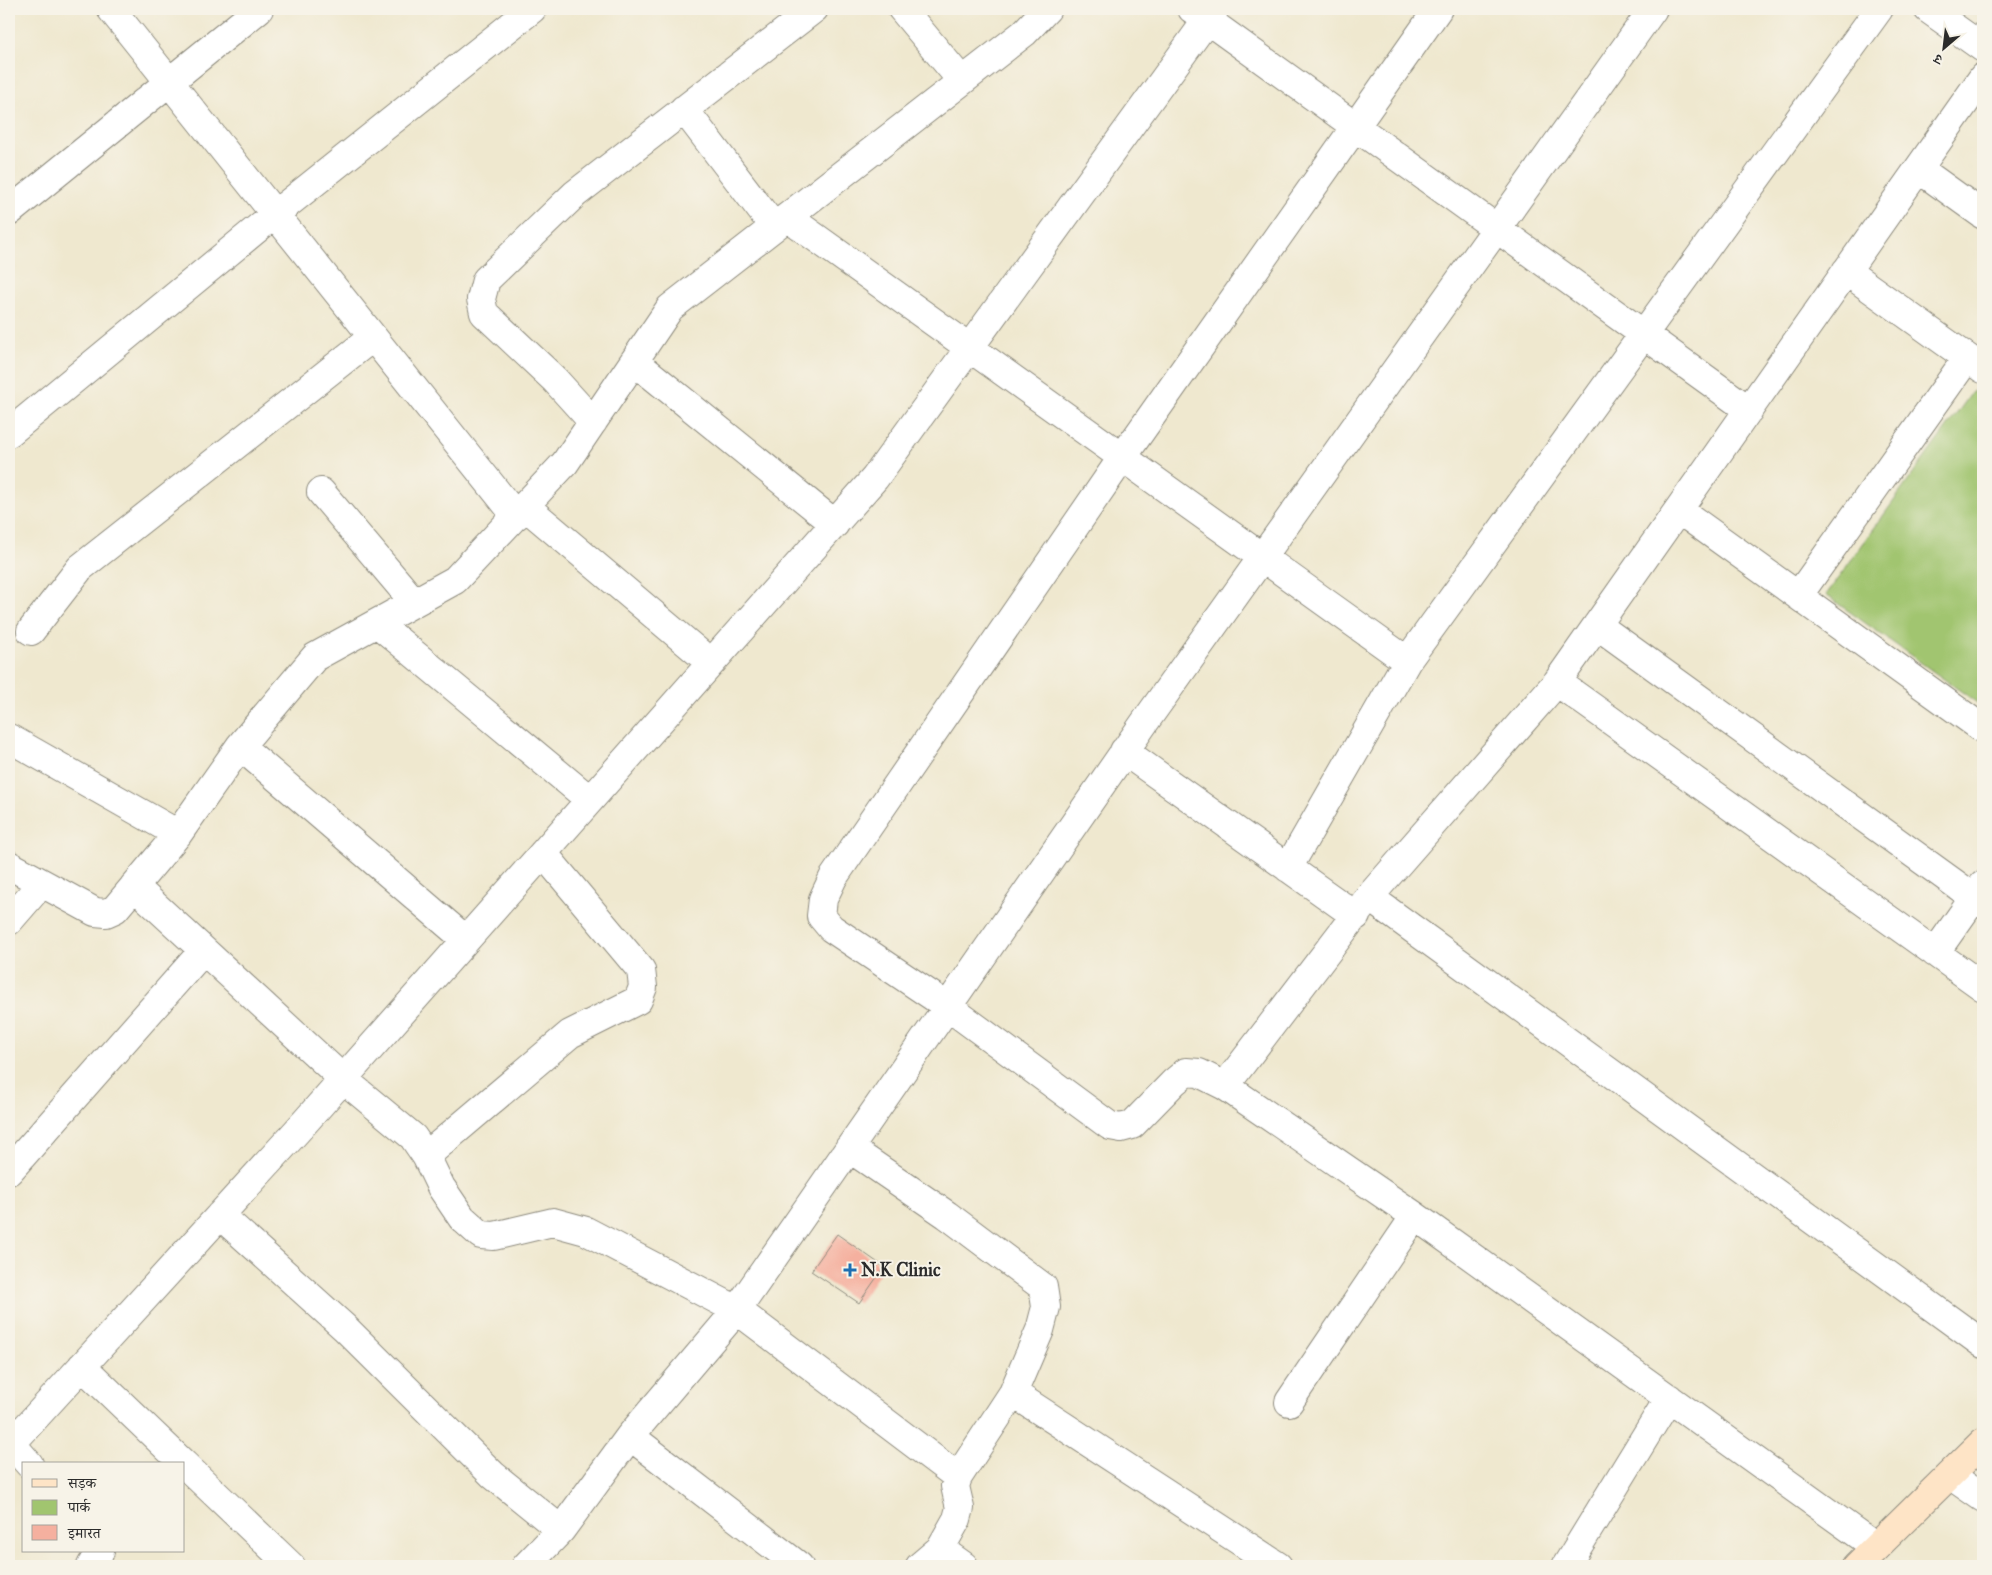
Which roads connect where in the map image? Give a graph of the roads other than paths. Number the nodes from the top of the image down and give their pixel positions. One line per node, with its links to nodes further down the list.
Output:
1 (111, 9): 14 (street)
2 (259, 9): 14 (street)
3 (532, 9): 20 (street)
4 (814, 9): 16 (street)
5 (902, 9): 15 (street)
6 (1047, 9): 15 (street)
7 (1438, 9): 17 (street)
8 (1653, 9): 23 (street)
9 (1879, 9): 25 (street)
10 (1928, 9): 12 (street)
11 (1204, 12): 17 (street); 27 (street)
12 (1983, 48)
13 (1983, 77): 18 (street)
14 (168, 80): 19 (street); 20 (street)
15 (962, 81): 22 (street)
16 (684, 109): 22 (street); 31 (street)
17 (1356, 126): 23 (street); 33 (street)
18 (1919, 169): 21 (street); 24 (street)
19 (9, 212)
20 (275, 214): 26 (street); 32 (street)
21 (1983, 215)
22 (781, 222): 27 (street); 28 (street)
23 (1497, 227): 25 (street); 38 (street)
24 (1846, 271): 29 (street); 30 (street)
25 (1644, 334): 30 (street); 44 (street)
26 (373, 337): 36 (street); 43 (street)
27 (969, 348): 33 (street); 37 (street)
28 (634, 361): 31 (street); 37 (street)
29 (1975, 364): 39 (street)
30 (1749, 410): 35 (street)
31 (593, 422): 36 (street)
32 (9, 433)
33 (1122, 458): 38 (street); 65 (street)
34 (321, 492): 40 (street)
35 (1678, 510): 39 (street); 42 (street)
36 (520, 511): 40 (street); 45 (street)
37 (835, 524): 45 (street)
38 (1262, 558): 44 (street); 50 (street)
39 (1798, 596): 47 (street)
40 (414, 602): 41 (street)
41 (377, 623): 49 (street); 51 (street)
42 (1597, 625): 46 (street); 58 (street)
43 (32, 631)
44 (1407, 662): 55 (street)
45 (711, 664): 51 (street)
46 (1558, 682): 59 (street); 63 (street)
47 (1983, 729)
48 (9, 738): 52 (street)
49 (240, 746): 52 (street); 61 (street)
50 (1124, 751): 55 (street); 65 (street)
51 (590, 800): 53 (street)
52 (178, 834): 57 (street)
53 (543, 853): 61 (street); 69 (street)
54 (9, 865): 56 (street)
55 (1288, 868): 59 (street)
56 (42, 883): 57 (street); 60 (street)
57 (134, 886): 62 (street)
58 (1980, 895): 63 (street)
59 (1362, 907): 67 (street); 74 (street)
60 (9, 921)
61 (466, 940): 66 (street)
62 (203, 951): 66 (street); 70 (street)
63 (1935, 953): 64 (street)
64 (1983, 988)
65 (947, 1006): 67 (street); 68 (street)
66 (343, 1079): 69 (street); 71 (street)
67 (1225, 1086): 72 (street)
68 (849, 1148): 73 (street); 76 (street)
69 (426, 1156): 73 (street)
70 (9, 1171)
71 (220, 1215): 75 (street); 87 (street)
72 (1415, 1216): 77 (street); 78 (street)
73 (737, 1310): 79 (street); 85 (street)
74 (1983, 1344)
75 (82, 1366): 81 (street); 82 (street)
76 (1013, 1393): 85 (street); 96 (street)
77 (1668, 1398): 88 (street); 97 (street)
78 (1288, 1402)
79 (630, 1436): 87 (street); 94 (street)
80 (1983, 1442): 84 (street)
81 (16, 1450)
82 (182, 1462)
83 (185, 1465): 92 (street)
84 (1950, 1475): 86 (street); 88 (street)
85 (958, 1477): 90 (street)
86 (1983, 1498)
87 (561, 1530): 93 (street)
88 (1876, 1547): 98 (street)
89 (99, 1552): 91 (street)
90 (930, 1558): 95 (street)
91 (92, 1566)
92 (291, 1566)
93 (526, 1566)
94 (799, 1566)
95 (964, 1566)
96 (1278, 1566)
97 (1566, 1566)
98 (1857, 1566)

